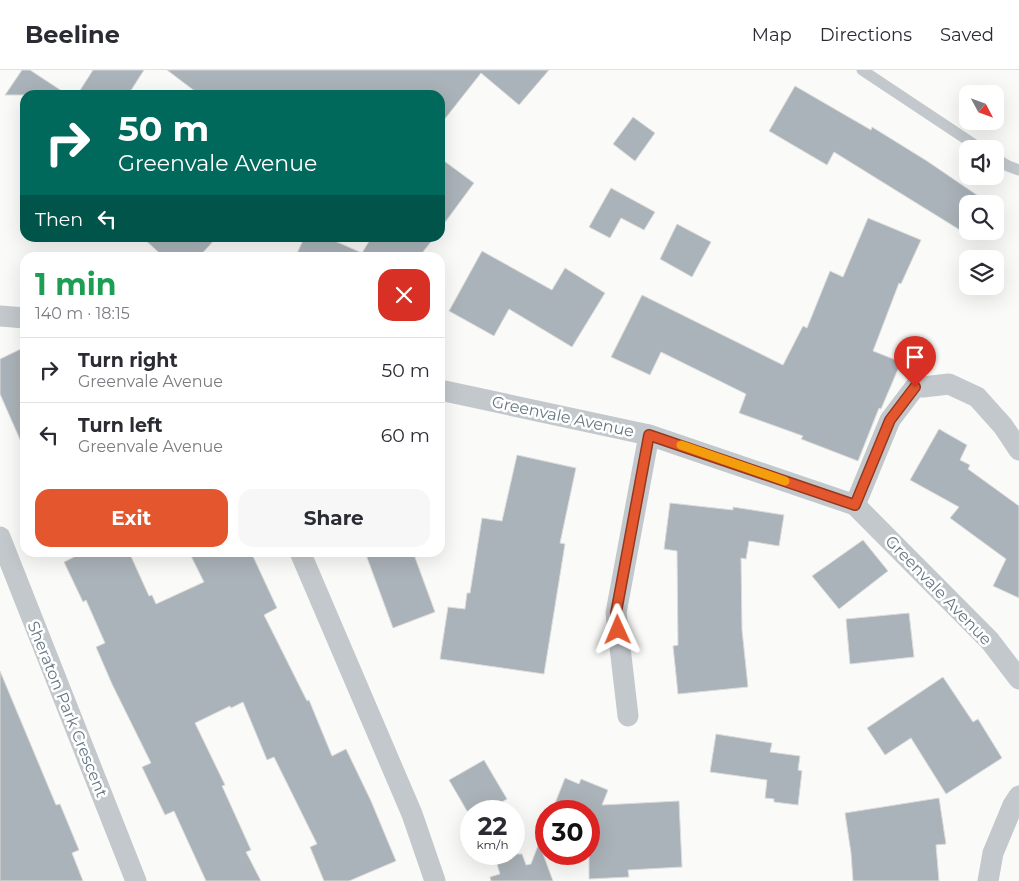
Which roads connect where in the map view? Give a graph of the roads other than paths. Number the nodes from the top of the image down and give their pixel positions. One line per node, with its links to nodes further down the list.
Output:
1 (862, 70): 2 (lane)
2 (967, 140)
3 (1004, 164): 4 (lane)
4 (1019, 170)
5 (0, 316): 6 (street)
6 (20, 318)
7 (445, 391): 8 (street, Greenvale Avenue)
8 (649, 435): 10 (street, Greenvale Avenue); 14 (street)
9 (1019, 450): 10 (street)
10 (855, 505): 13 (street, Greenvale Avenue)
11 (0, 538): 16 (street, Sheraton Park Crescent)
12 (302, 557): 17 (street)
13 (1019, 679)
14 (628, 716)
15 (1019, 796): 18 (street)
16 (136, 881)
17 (435, 881)
18 (988, 881)

